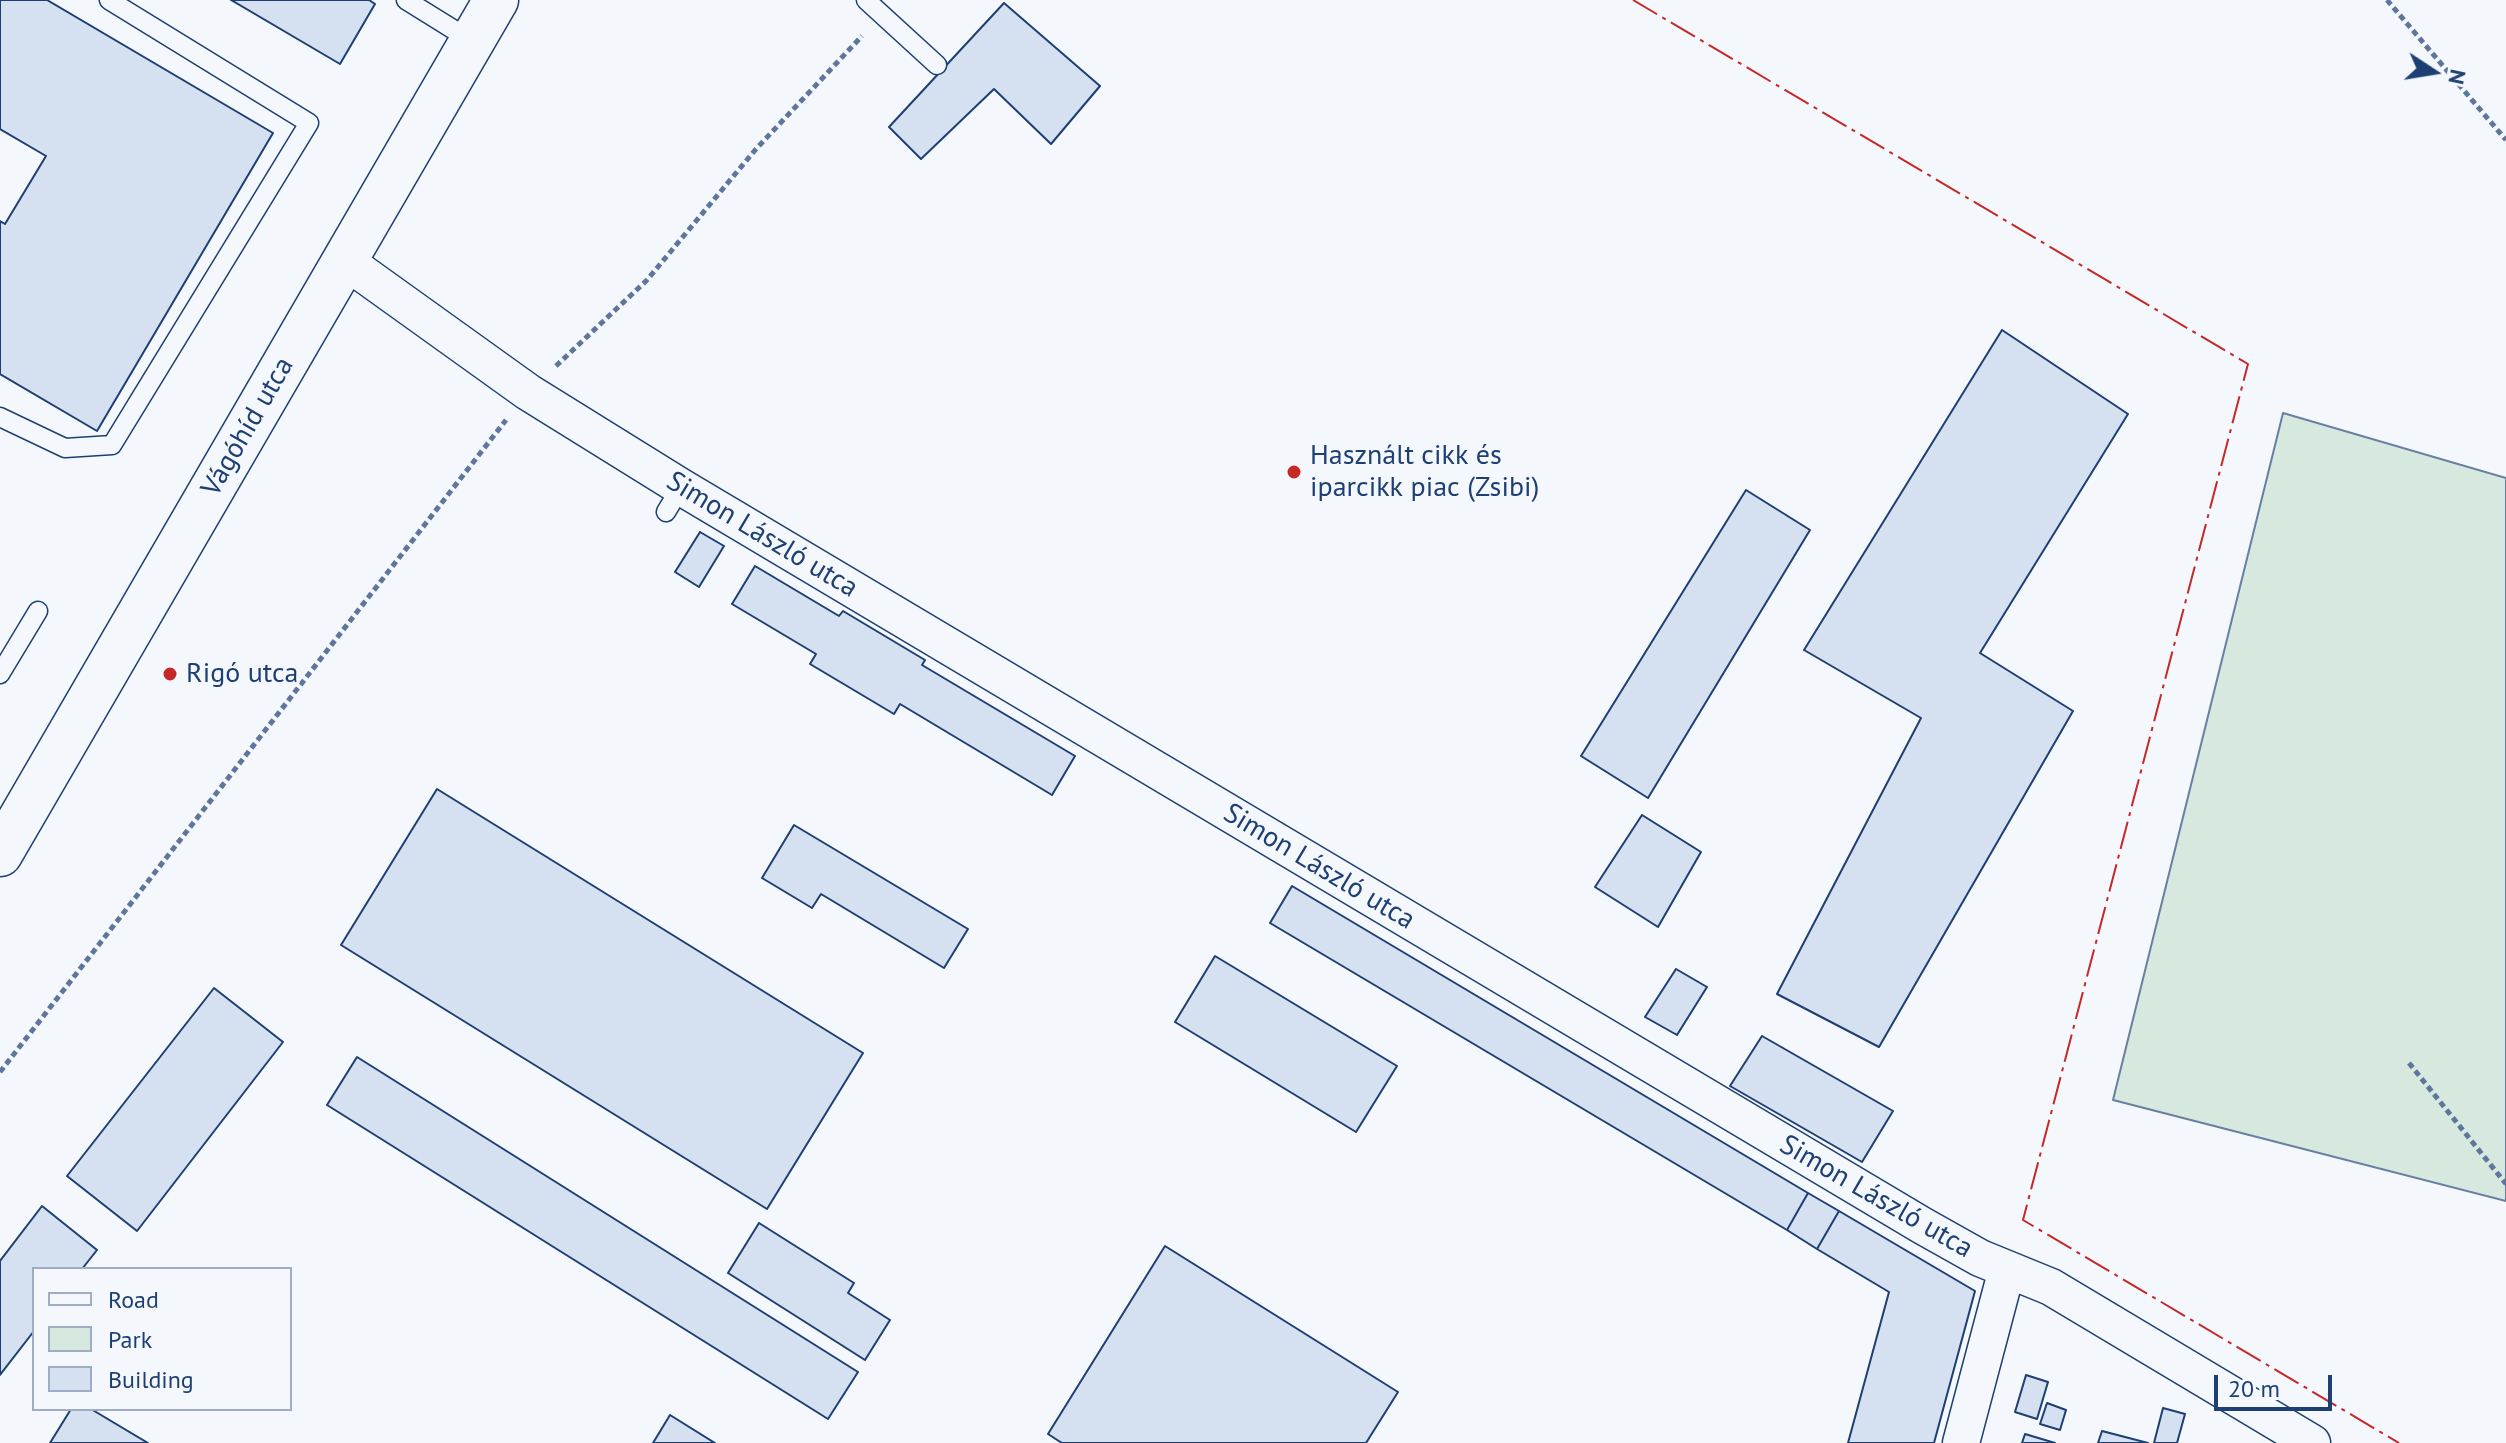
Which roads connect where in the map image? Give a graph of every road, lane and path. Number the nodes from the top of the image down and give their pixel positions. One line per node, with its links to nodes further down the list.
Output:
1 (109, 0): 12 (lane)
2 (406, 0): 7 (lane)
3 (496, 0): 7 (main road, Vágóhíd utca)
4 (866, 0): 6 (lane)
5 (2387, 0): 9 (path)
6 (882, 15): 8 (lane); 11 (path)
7 (472, 41): 10 (main road, Vágóhíd utca)
8 (937, 65)
9 (2506, 140)
10 (344, 260): 11 (street, Simon László utca); 15 (main road, Vágóhíd utca)
11 (528, 392): 17 (path); 19 (street, Simon László utca)
12 (0, 417)
13 (38, 611): 14 (lane)
14 (0, 674)
15 (0, 854)
16 (2409, 1063): 18 (path)
17 (0, 1072)
18 (2506, 1184)
19 (2007, 1269): 20 (street); 21 (street, Simon László utca)
20 (1961, 1443)
21 (2312, 1443)

